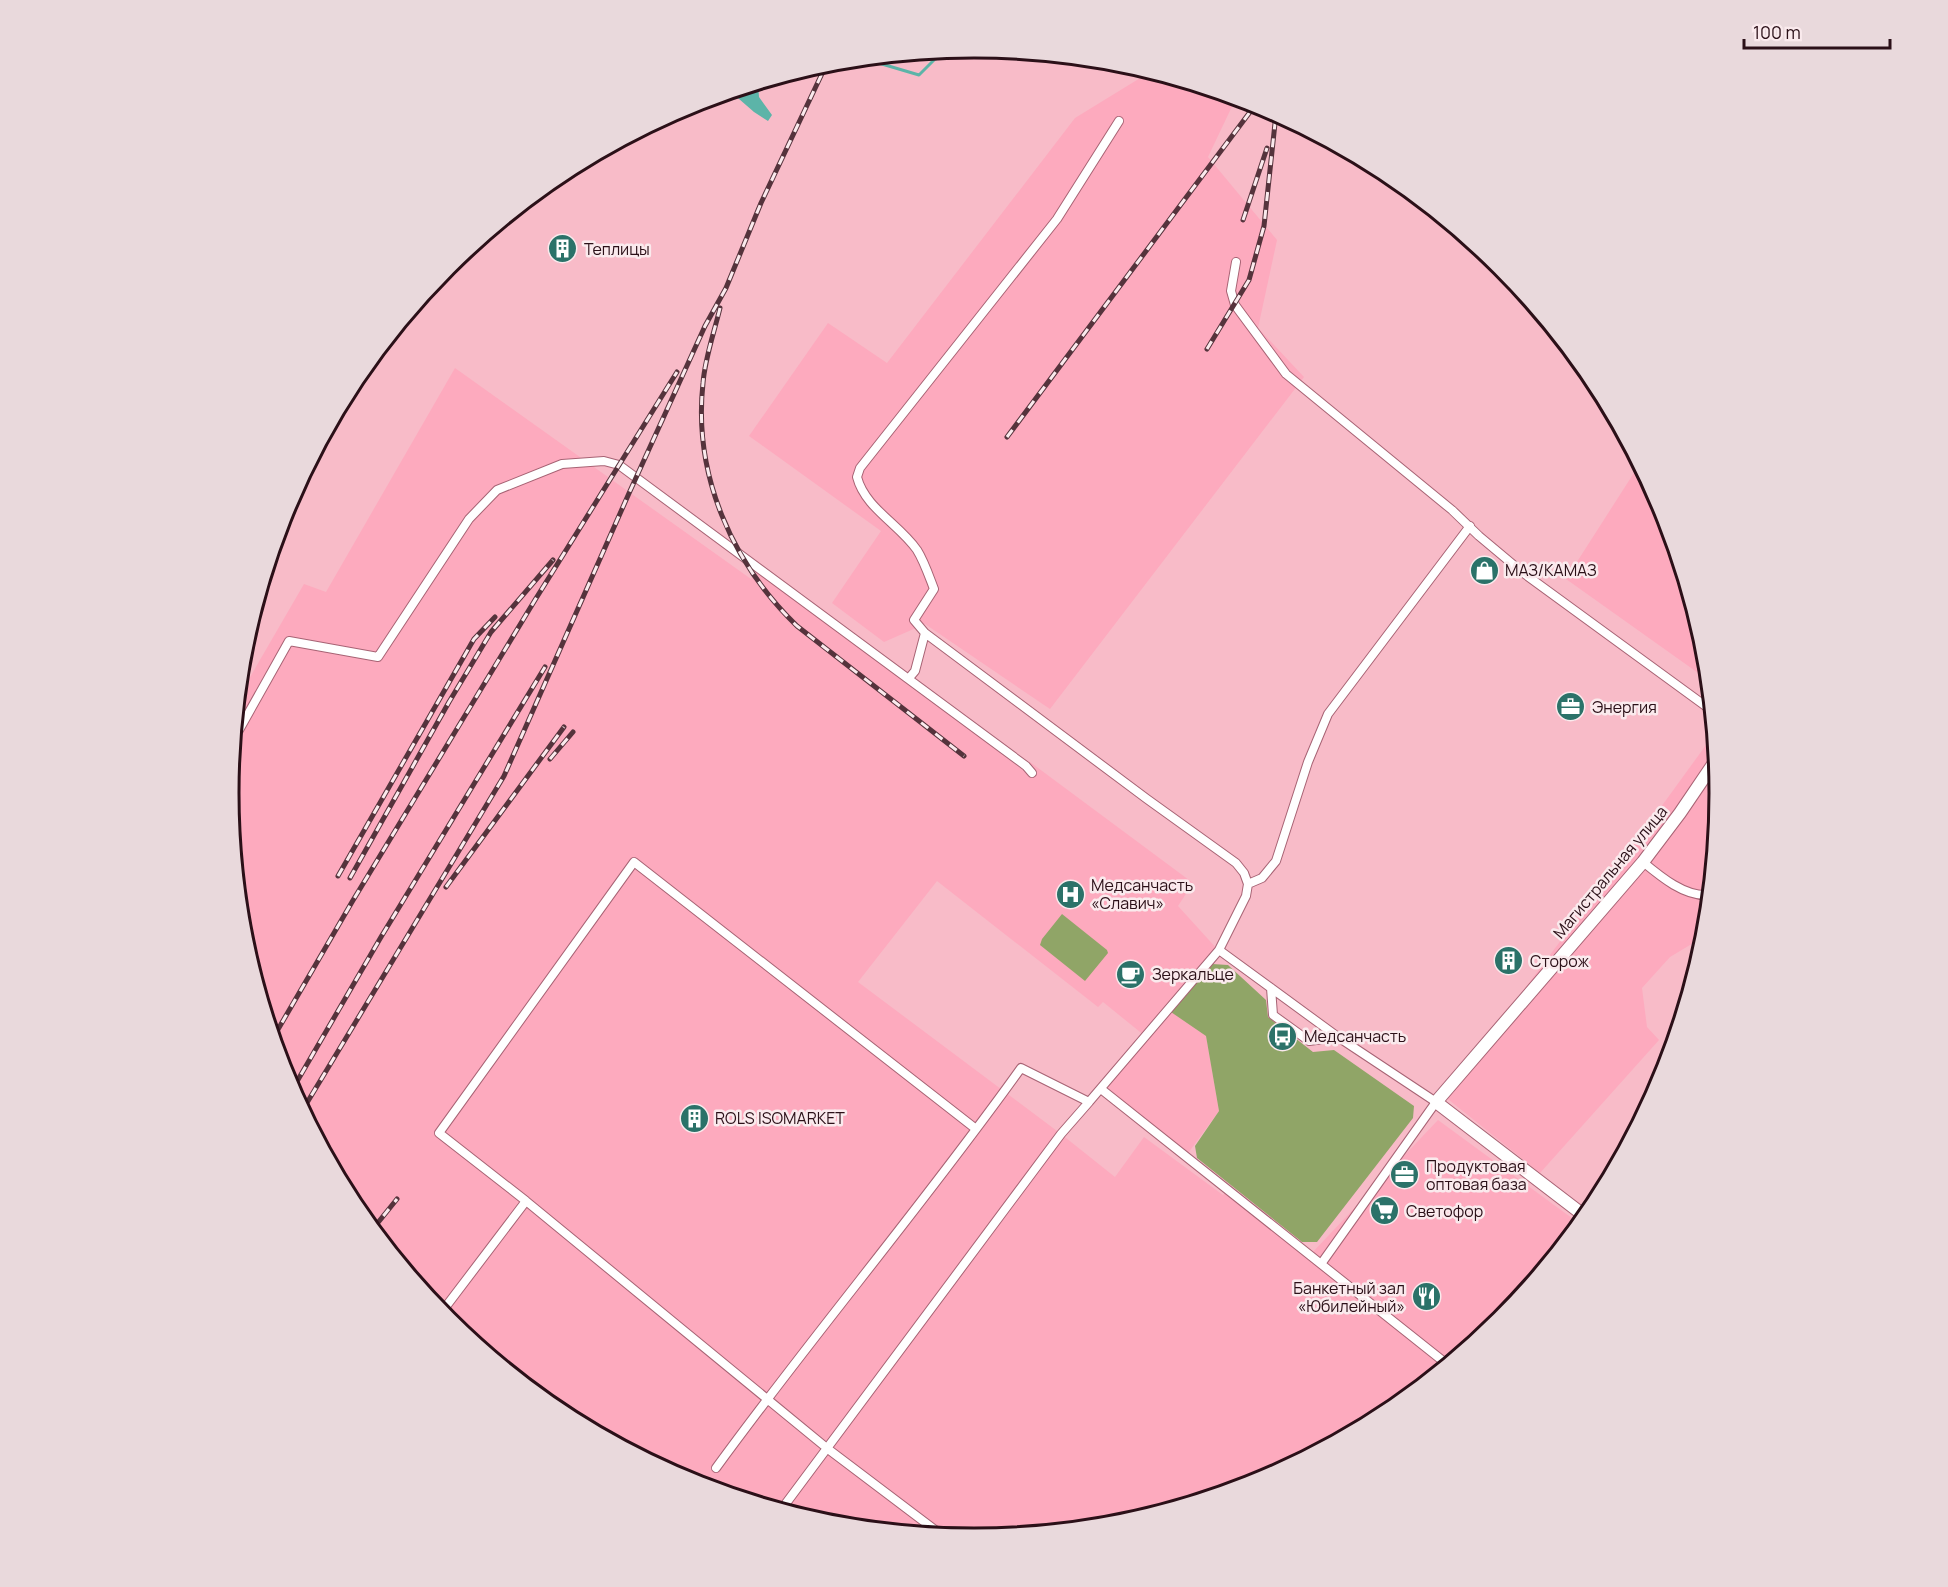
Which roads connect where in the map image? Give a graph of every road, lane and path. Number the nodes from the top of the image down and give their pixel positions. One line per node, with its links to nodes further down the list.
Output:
1 (1119, 121): 4 (street)
2 (1236, 262): 3 (street)
3 (1470, 526): 6 (street); 11 (street)
4 (925, 633): 5 (street); 11 (street)
5 (909, 678): 7 (street); 9 (street)
6 (1704, 705)
7 (243, 723)
8 (1708, 772): 10 (main road, Магистральная улица)
9 (1032, 773)
10 (1643, 862): 12 (street); 18 (main road, Магистральная улица)
11 (1248, 884): 13 (street)
12 (1702, 895)
13 (1219, 950): 14 (street); 16 (street)
14 (1271, 988): 15 (street); 15 (street)
15 (1338, 1037): 18 (street)
16 (1101, 1089): 17 (street); 22 (street)
17 (1089, 1102): 19 (street); 26 (street)
18 (1436, 1102): 21 (main road); 22 (street)
19 (976, 1129): 20 (street); 25 (street)
20 (526, 1201): 23 (street); 25 (street)
21 (1578, 1211)
22 (1321, 1264): 24 (street)
23 (447, 1305)
24 (1442, 1360)
25 (766, 1399): 26 (street); 27 (street)
26 (828, 1449): 28 (street); 29 (street)
27 (716, 1468)
28 (787, 1504)
29 (927, 1527)

